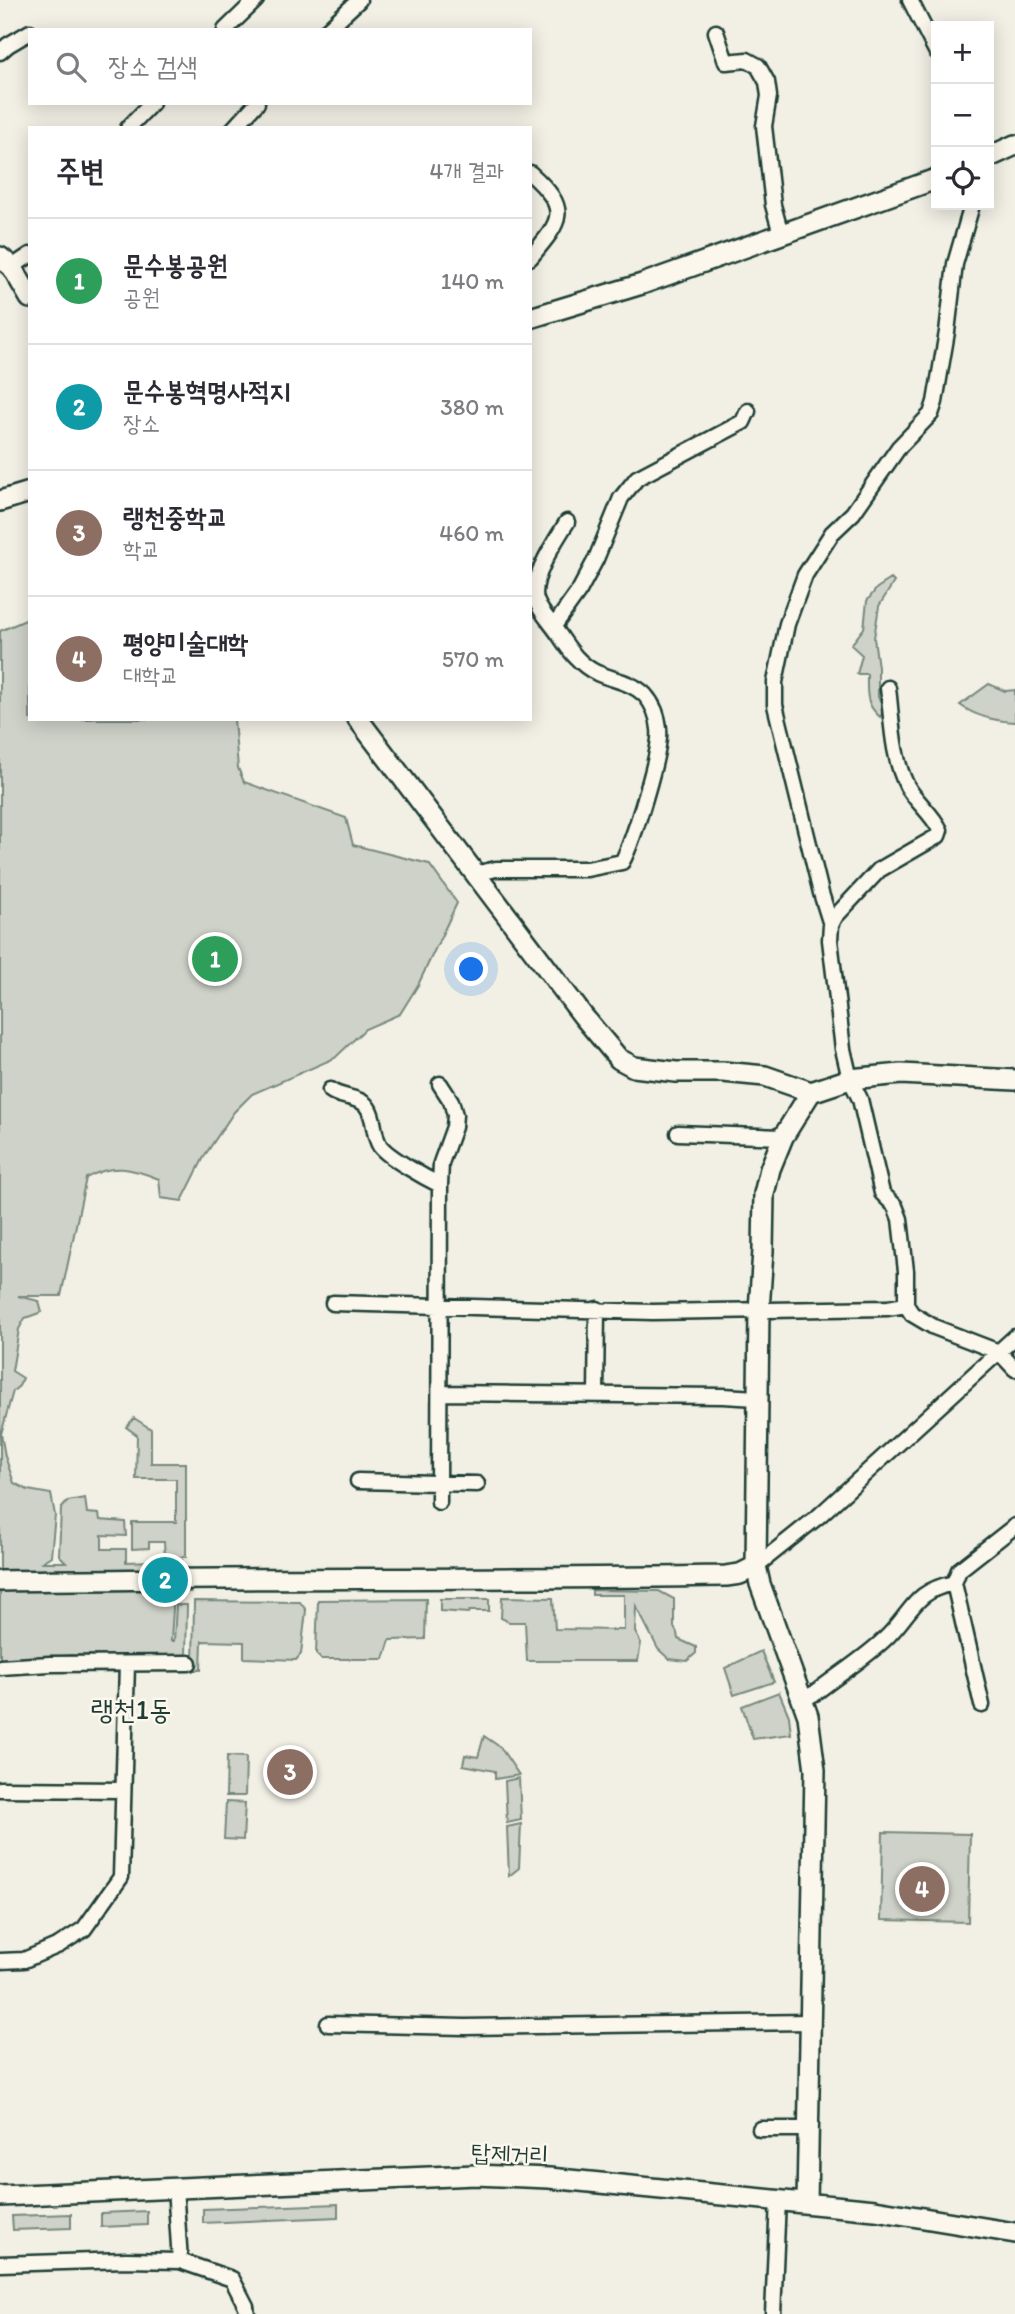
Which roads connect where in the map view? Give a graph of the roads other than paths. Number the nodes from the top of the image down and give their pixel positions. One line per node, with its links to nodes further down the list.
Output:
1 (256, 0): 4 (street)
2 (359, 0): 5 (street)
3 (910, 0): 8 (street)
4 (227, 28)
5 (329, 28)
6 (716, 32): 19 (street)
7 (28, 33): 9 (street)
8 (931, 41)
9 (0, 52)
10 (150, 105): 12 (street)
11 (255, 105): 13 (street)
12 (130, 126)
13 (236, 126)
14 (1015, 145): 15 (street)
15 (994, 156)
16 (532, 175): 21 (street)
17 (931, 180): 19 (street)
18 (971, 210): 33 (street)
19 (781, 234): 24 (street)
20 (28, 256): 22 (street)
21 (532, 256)
22 (6, 262): 23 (street)
23 (28, 295)
24 (532, 317)
25 (748, 411): 29 (street)
26 (28, 493): 27 (street)
27 (0, 501)
28 (567, 522): 29 (street)
29 (554, 626): 32 (street)
30 (888, 688): 33 (street)
31 (360, 721): 32 (street)
32 (475, 874): 38 (street)
33 (831, 925): 35 (street)
34 (1014, 1078): 35 (street)
35 (850, 1079): 38 (street); 43 (street)
36 (440, 1084): 41 (street)
37 (330, 1090): 41 (street)
38 (811, 1093): 40 (street)
39 (678, 1133): 40 (street)
40 (783, 1137): 46 (street)
41 (440, 1185): 44 (street)
42 (333, 1303): 44 (street)
43 (906, 1305): 46 (street); 48 (street)
44 (441, 1306): 45 (street); 50 (street)
45 (597, 1309): 46 (street); 51 (street)
46 (758, 1310): 52 (street)
47 (1015, 1337): 48 (street)
48 (999, 1352): 49 (street); 58 (street)
49 (1015, 1369)
50 (440, 1393): 51 (street); 54 (street)
51 (596, 1395): 52 (street)
52 (757, 1398): 58 (street)
53 (358, 1481): 54 (street)
54 (439, 1482): 55 (street); 56 (street)
55 (477, 1484)
56 (439, 1502)
57 (1015, 1526): 60 (street)
58 (756, 1566): 59 (street); 64 (street)
59 (0, 1581)
60 (954, 1583): 64 (street); 65 (street)
61 (189, 1663): 62 (street)
62 (127, 1664): 63 (street); 67 (street)
63 (0, 1667)
64 (802, 1700): 69 (street)
65 (982, 1705)
66 (0, 1789): 67 (street)
67 (122, 1790): 68 (street)
68 (0, 1961)
69 (811, 2022): 70 (street); 72 (street)
70 (328, 2024)
71 (760, 2129): 72 (street)
72 (808, 2129): 76 (street)
73 (175, 2187): 74 (street, 탑제거리); 75 (street, 탑제거리); 78 (street)
74 (0, 2196)
75 (778, 2200): 76 (street, 탑제거리); 81 (street)
76 (807, 2203): 77 (street, 탑제거리)
77 (1015, 2233)
78 (180, 2261): 79 (street); 80 (street)
79 (0, 2264)
80 (247, 2314)
81 (773, 2314)

